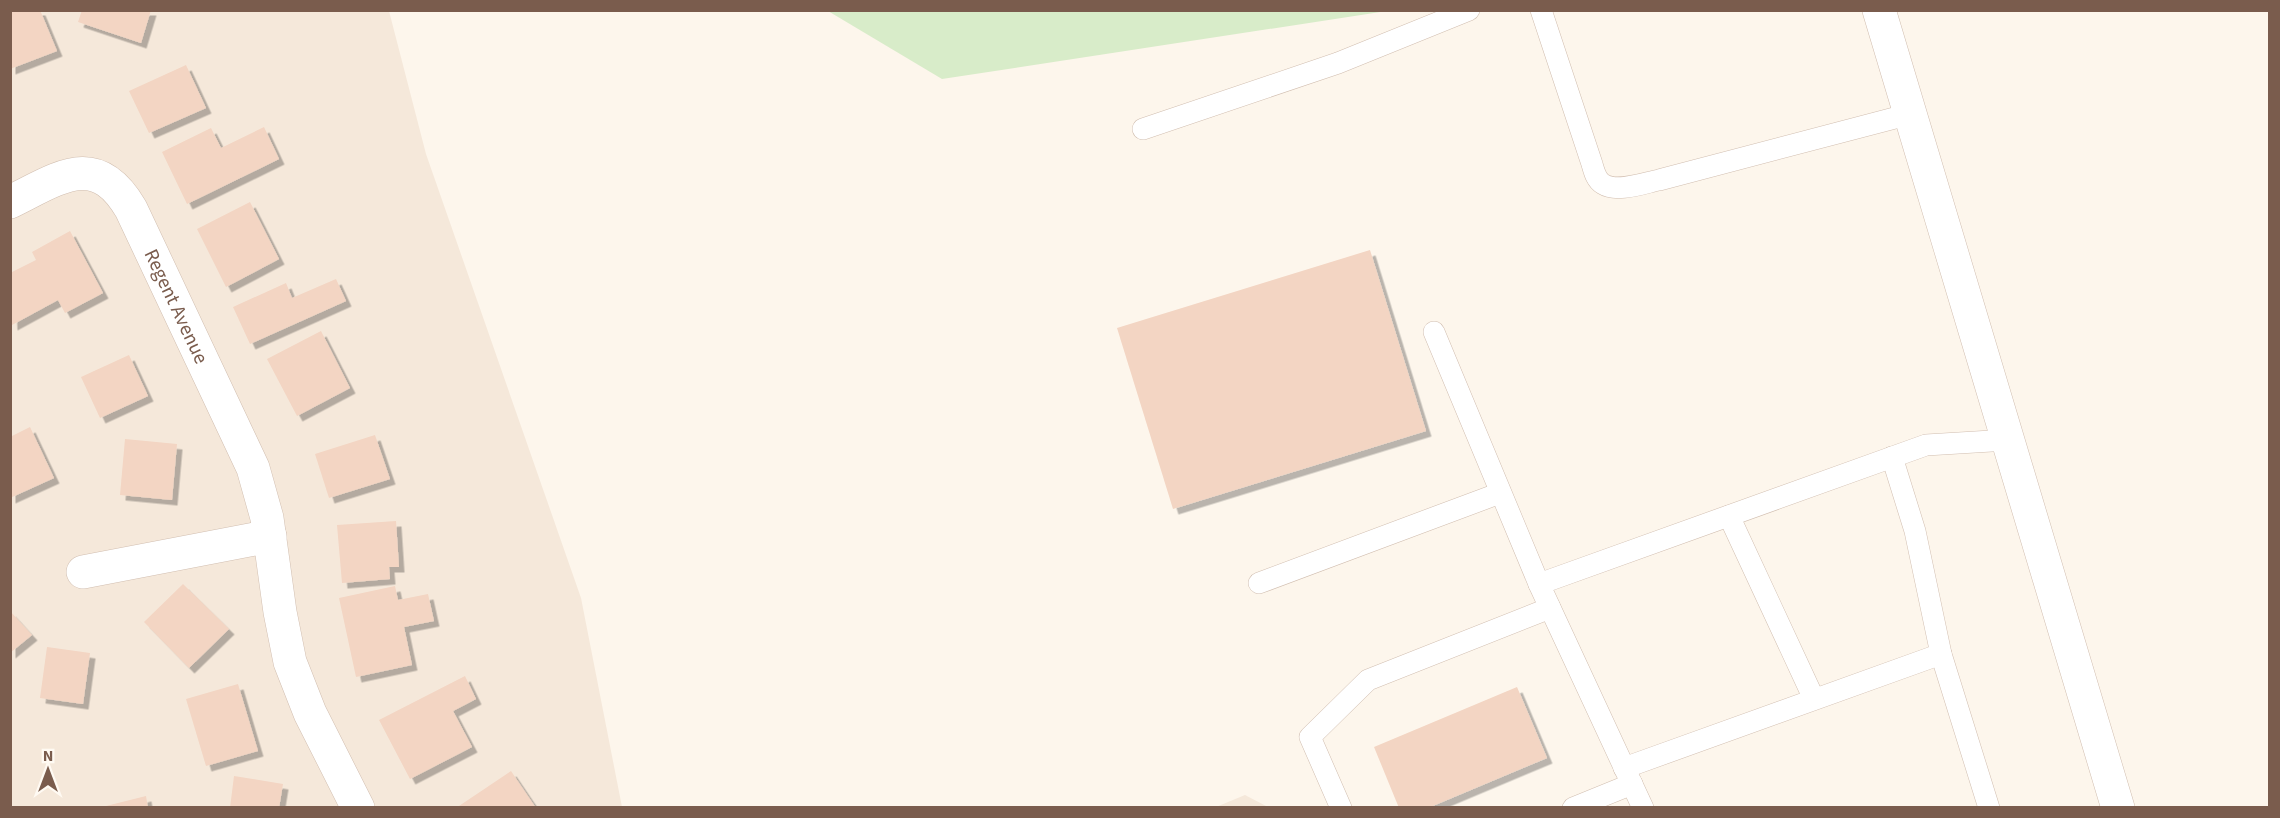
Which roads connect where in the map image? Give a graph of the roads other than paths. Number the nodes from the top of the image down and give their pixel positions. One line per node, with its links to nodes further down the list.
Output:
1 (1469, 10): 5 (lane)
2 (1541, 10): 4 (lane)
3 (1879, 10): 4 (street)
4 (1910, 114): 8 (street)
5 (1143, 129)
6 (10, 202): 12 (street, Regent Avenue)
7 (1434, 332): 10 (lane)
8 (2008, 440): 9 (lane); 25 (street)
9 (1892, 458): 11 (lane); 17 (lane)
10 (1500, 493): 14 (lane); 15 (lane)
11 (1729, 516): 15 (lane); 18 (lane)
12 (270, 536): 13 (street); 20 (street, Regent Avenue)
13 (83, 572)
14 (1259, 583)
15 (1539, 584): 16 (lane)
16 (1550, 608): 19 (lane); 21 (lane)
17 (1941, 654): 18 (lane); 24 (lane)
18 (1814, 699): 19 (lane)
19 (1628, 776): 22 (lane); 23 (lane)
20 (358, 807)
21 (1341, 807)
22 (1573, 807)
23 (1643, 807)
24 (1989, 807)
25 (2117, 807)

